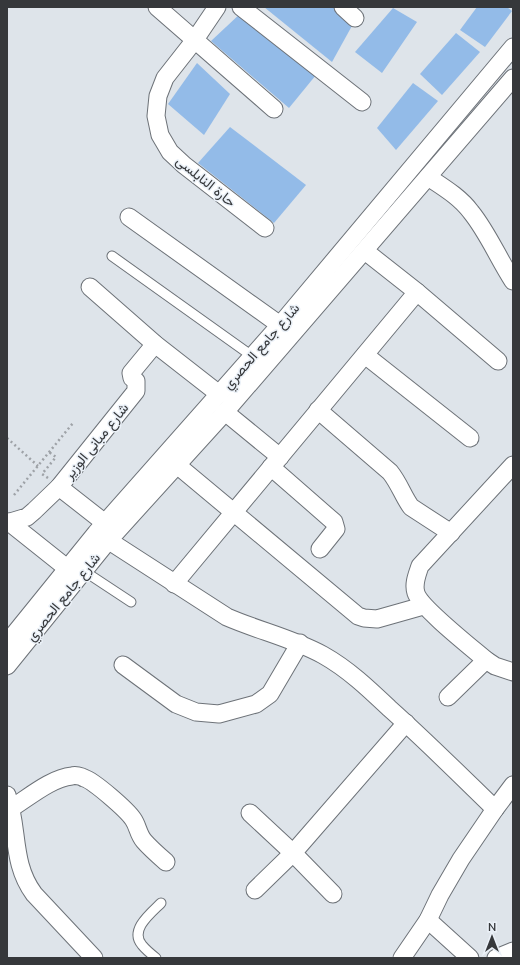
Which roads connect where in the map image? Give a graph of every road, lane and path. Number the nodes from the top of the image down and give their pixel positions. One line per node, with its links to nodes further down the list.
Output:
1 (157, 7): 4 (street)
2 (217, 7): 4 (street, حارة النابلسى)
3 (241, 7): 7 (street)
4 (194, 40): 8 (street); 11 (street, حارة النابلسى)
5 (513, 47): 17 (street, شارع جامع الحصري)
6 (513, 78): 9 (street, شارع جامع الحصري)
7 (362, 102)
8 (274, 110)
9 (428, 177): 12 (street, شارع جامع الحصري); 14 (street)
10 (129, 217): 17 (street)
11 (265, 228)
12 (365, 251): 16 (street); 24 (street, شارع جامع الحصري)
13 (112, 256): 20 (lane)
14 (513, 281)
15 (90, 287): 18 (street)
16 (417, 292): 19 (street); 21 (street)
17 (280, 325): 20 (street, شارع جامع الحصري)
18 (155, 344): 22 (street); 32 (street, شارع مبانى الوزير)
19 (365, 355): 23 (street); 27 (street)
20 (252, 356): 22 (street, شارع جامع الحصري)
21 (498, 361)
22 (219, 394): 36 (street, شارع جامع الحصري)
23 (318, 410): 28 (street); 37 (street)
24 (225, 412): 28 (street); 29 (street, شارع جامع الحصري)
25 (73, 423): 31 (path)
26 (7, 438): 31 (path)
27 (470, 438)
28 (275, 462): 34 (street); 38 (street)
29 (177, 465): 34 (street); 36 (street, شارع جامع الحصري)
30 (513, 465): 37 (street)
31 (38, 466): 33 (path)
32 (59, 487): 35 (street, شارع مبانى الوزير); 36 (street)
33 (14, 495)
34 (234, 512): 41 (street); 43 (street)
35 (8, 523): 39 (street, شارع مبانى الوزير)
36 (103, 532): 39 (street, شارع جامع الحصري); 40 (street, شارع جامع الحصري); 41 (street)
37 (450, 533): 43 (street)
38 (320, 549)
39 (68, 569): 44 (street, شارع جامع الحصري)
40 (84, 571): 42 (lane); 48 (street, شارع جامع الحصري)
41 (174, 584): 45 (street)
42 (131, 602)
43 (423, 606): 46 (street)
44 (7, 643)
45 (300, 643): 47 (street); 51 (street)
46 (486, 660): 49 (street); 50 (street)
47 (122, 665)
48 (7, 666)
49 (513, 672)
50 (448, 697)
51 (406, 723): 54 (street); 56 (street)
52 (513, 786): 54 (street)
53 (9, 802): 57 (street); 63 (street)
54 (495, 809): 61 (street)
55 (250, 813): 56 (street)
56 (293, 853): 58 (street); 59 (street)
57 (166, 862)
58 (255, 890)
59 (333, 894)
60 (160, 902): 64 (lane)
61 (428, 920): 65 (street); 66 (street)
62 (513, 951): 67 (street)
63 (94, 958)
64 (156, 958)
65 (402, 958)
66 (470, 958)
67 (496, 958)

